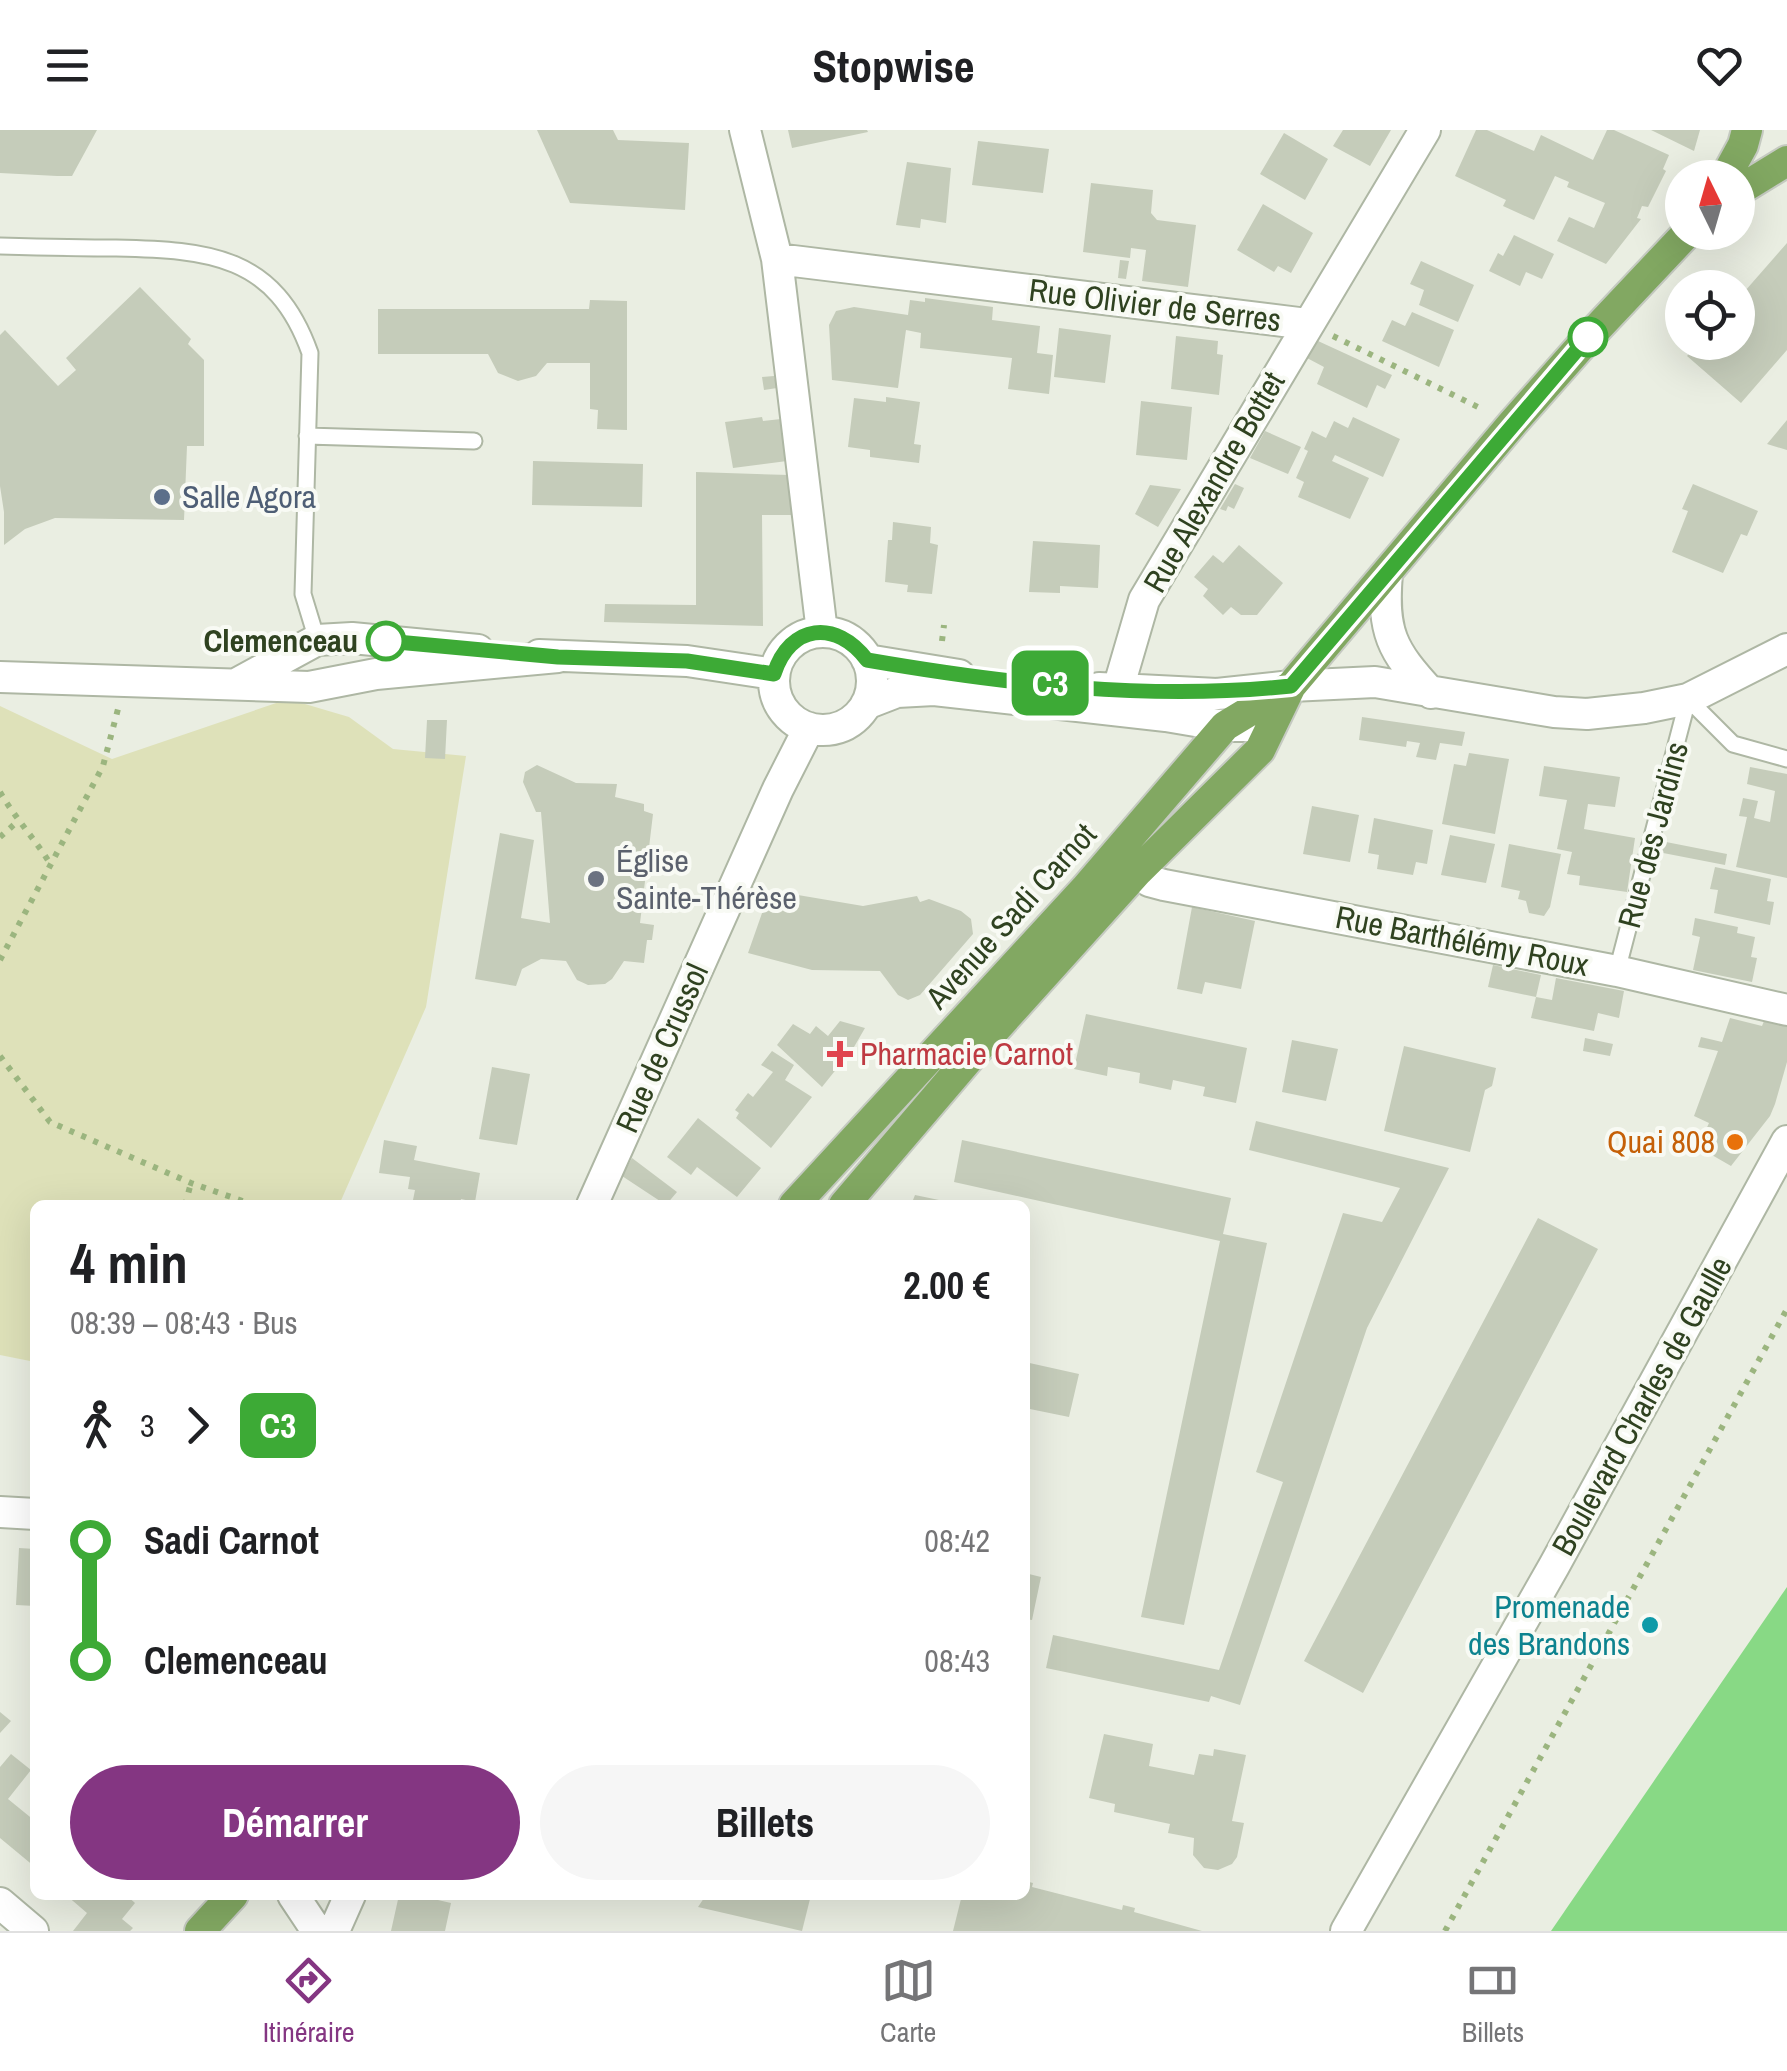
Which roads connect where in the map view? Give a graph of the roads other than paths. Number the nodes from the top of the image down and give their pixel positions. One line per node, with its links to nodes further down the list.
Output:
1 (745, 130): 9 (street)
2 (1425, 130): 10 (street, Rue Alexandre Bottet)
3 (1752, 135): 4 (main road)
4 (1736, 160)
5 (1787, 160): 6 (main road)
6 (1755, 180)
7 (0, 246): 11 (lane)
8 (1672, 250): 13 (main road, Avenue Sadi Carnot)
9 (777, 259): 10 (street, Rue Olivier de Serres); 14 (street)
10 (1307, 324): 23 (street, Rue Alexandre Bottet)
11 (307, 436): 12 (lane); 15 (lane)
12 (474, 440)
13 (1387, 573): 22 (main road, Avenue Sadi Carnot); 24 (street)
14 (822, 632): 18 (street); 19 (street)
15 (317, 640): 17 (street); 21 (street)
16 (1787, 648): 25 (street)
17 (558, 657): 19 (street); 21 (street)
18 (867, 660): 23 (street); 26 (street)
19 (774, 674): 28 (street)
20 (2, 677): 21 (street)
21 (238, 682)
22 (1291, 686): 23 (street); 24 (street); 27 (main road, Avenue Sadi Carnot); 30 (main road, Avenue Sadi Carnot)
23 (1118, 689)
24 (1430, 693): 25 (street)
25 (1688, 700): 29 (lane); 31 (lane, Rue des Jardins)
26 (866, 704): 27 (street); 28 (street)
27 (1210, 724): 35 (main road, Avenue Sadi Carnot)
28 (809, 728): 34 (street, Rue de Crussol)
29 (1787, 759)
30 (1138, 871): 31 (street, Rue Barthélémy Roux); 36 (main road, Avenue Sadi Carnot)
31 (1617, 971): 32 (street, Rue Barthélémy Roux)
32 (1787, 1010)
33 (1787, 1141): 45 (street, Boulevard Charles de Gaulle)
34 (594, 1200)
35 (799, 1200)
36 (848, 1200)
37 (0, 1512): 38 (street)
38 (30, 1514)
39 (228, 1900): 44 (main road)
40 (304, 1900): 42 (street)
41 (0, 1903): 43 (street)
42 (335, 1915)
43 (34, 1931)
44 (200, 1931)
45 (1346, 1931)

